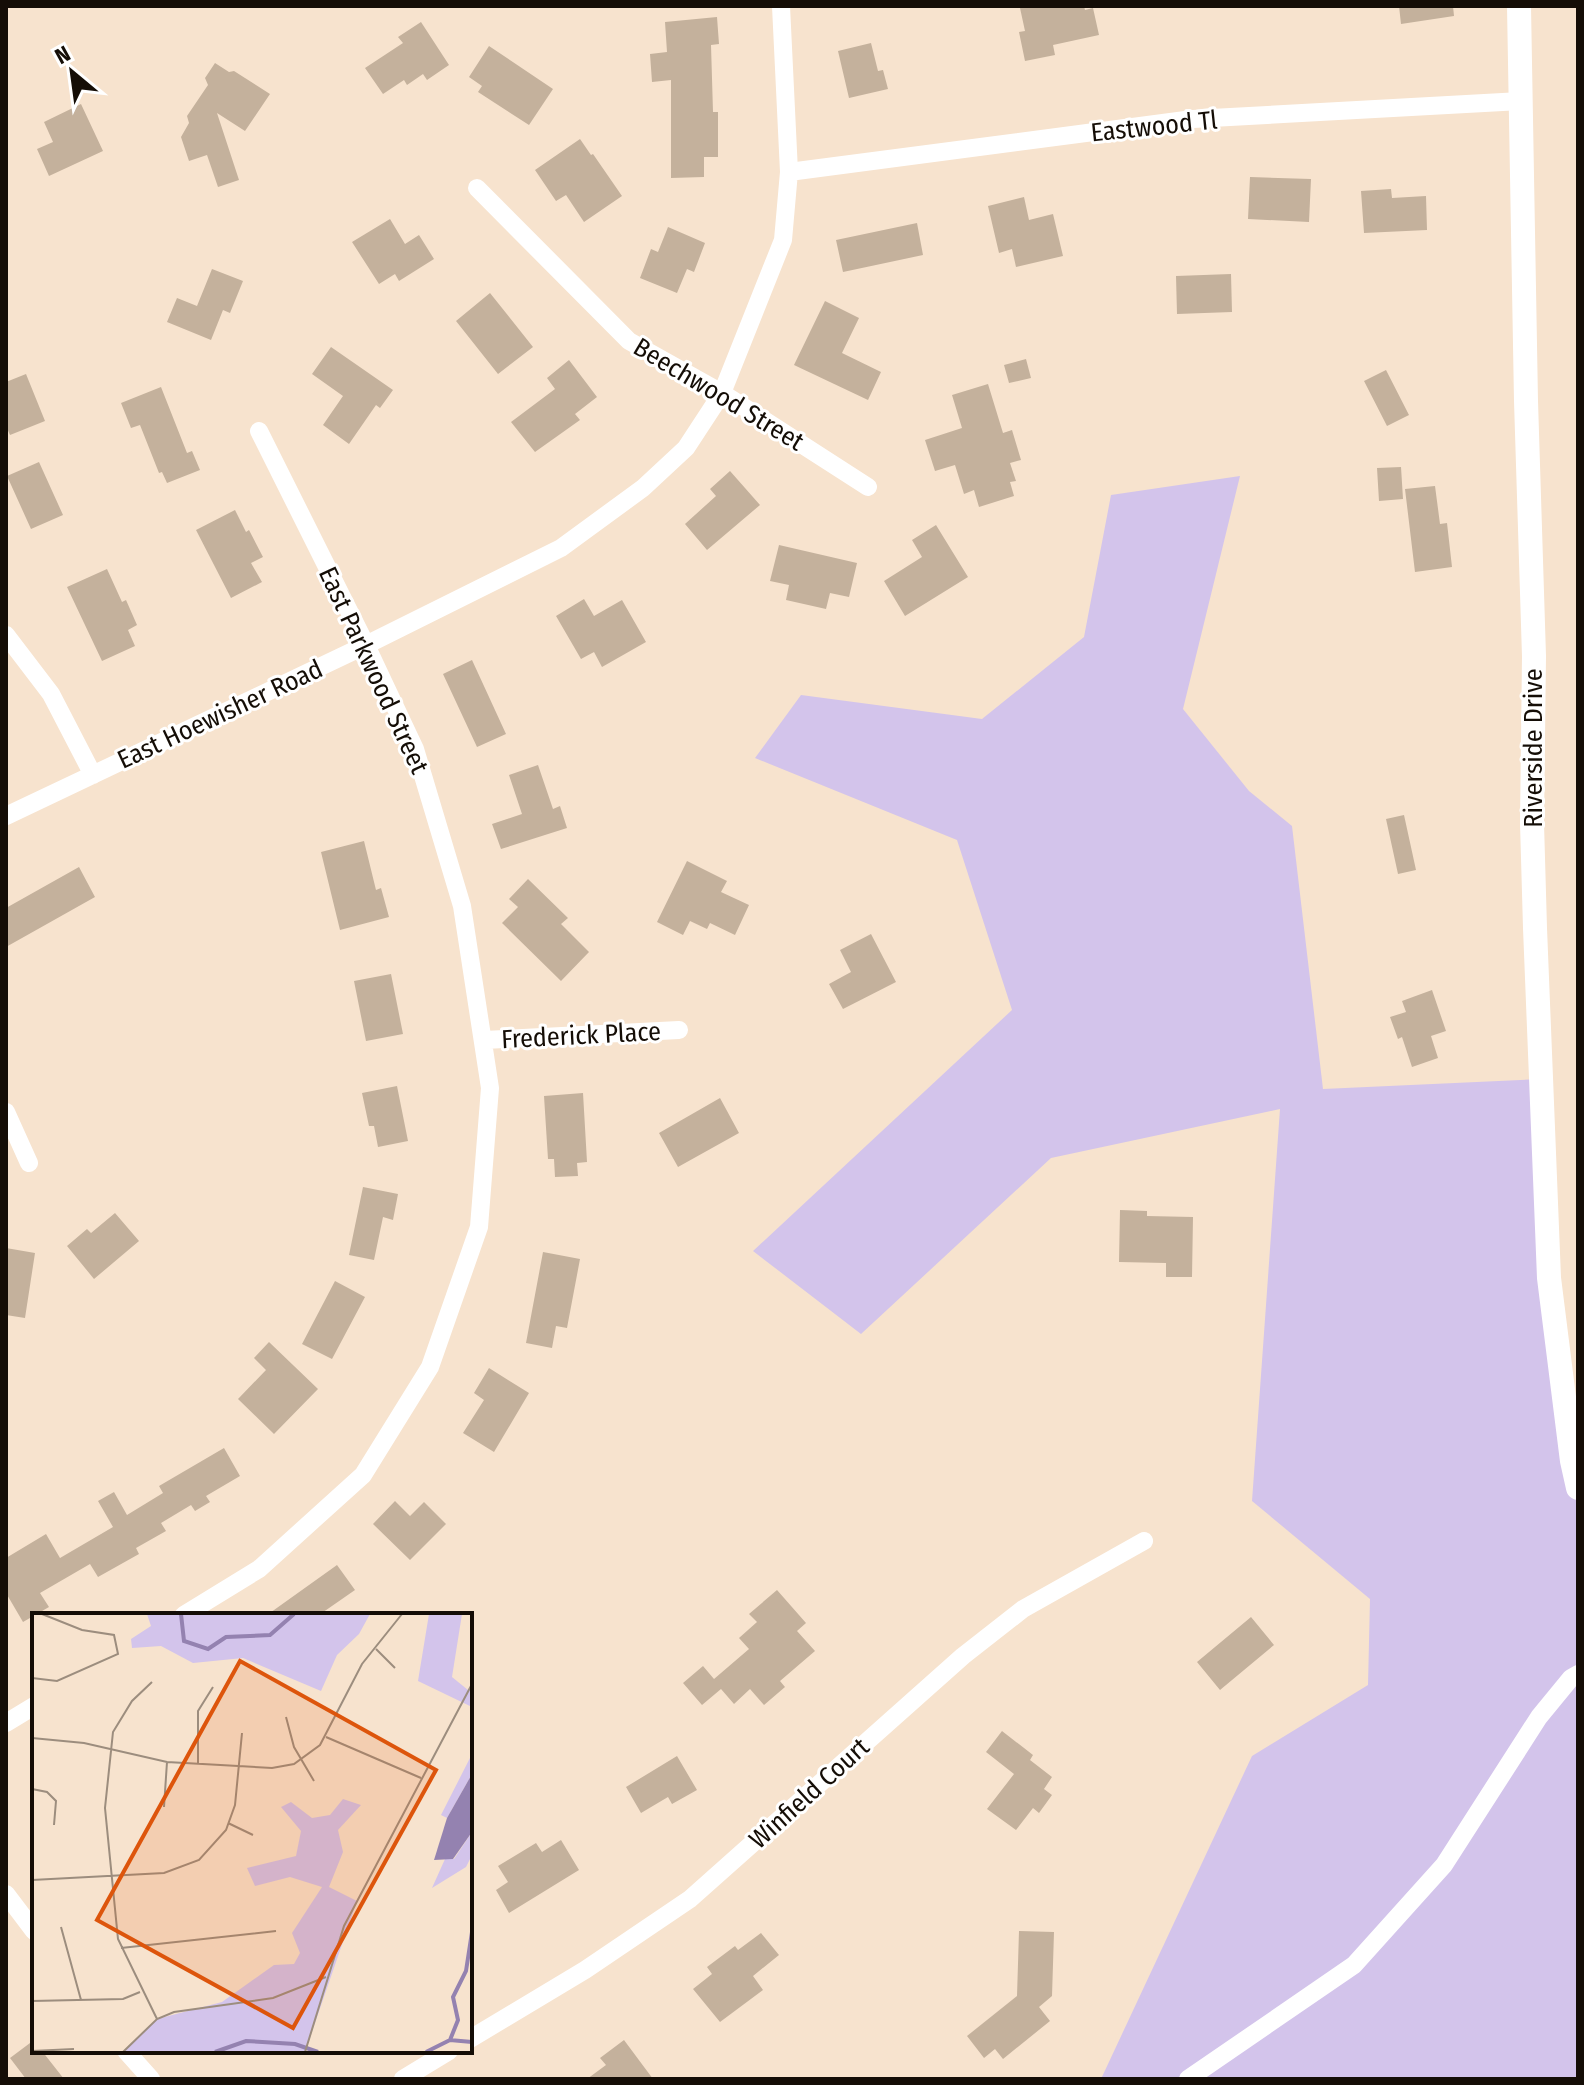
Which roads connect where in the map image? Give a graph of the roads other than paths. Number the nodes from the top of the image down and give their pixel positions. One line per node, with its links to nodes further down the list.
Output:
1 (781, 6): 4 (street, East Hoewisher Road)
2 (1519, 6): 3 (main road, Riverside Drive)
3 (1521, 101): 4 (street, Eastwood Tl); 17 (main road, Riverside Drive)
4 (789, 172): 6 (street, East Hoewisher Road)
5 (477, 188): 6 (street, Beechwood Street)
6 (722, 393): 8 (street, Beechwood Street); 10 (street, East Hoewisher Road)
7 (259, 431): 10 (street, East Parkwood Street)
8 (868, 487)
9 (6, 635): 11 (street)
10 (366, 645): 11 (street, East Hoewisher Road); 14 (street, East Parkwood Street)
11 (93, 775): 12 (street, East Hoewisher Road)
12 (6, 816)
13 (679, 1030): 14 (street, Frederick Place)
14 (484, 1040): 19 (street, East Parkwood Street)
15 (6, 1112): 16 (street)
16 (29, 1163)
17 (1578, 1488)
18 (1144, 1541): 25 (street, Winfield Court)
19 (187, 1613)
20 (1578, 1674): 30 (street)
21 (32, 1707): 22 (street)
22 (6, 1723)
23 (6, 1894): 24 (street)
24 (32, 1928)
25 (472, 2038)
26 (128, 2053): 28 (street)
27 (446, 2053): 29 (street)
28 (151, 2079)
29 (403, 2079)
30 (1188, 2079)

